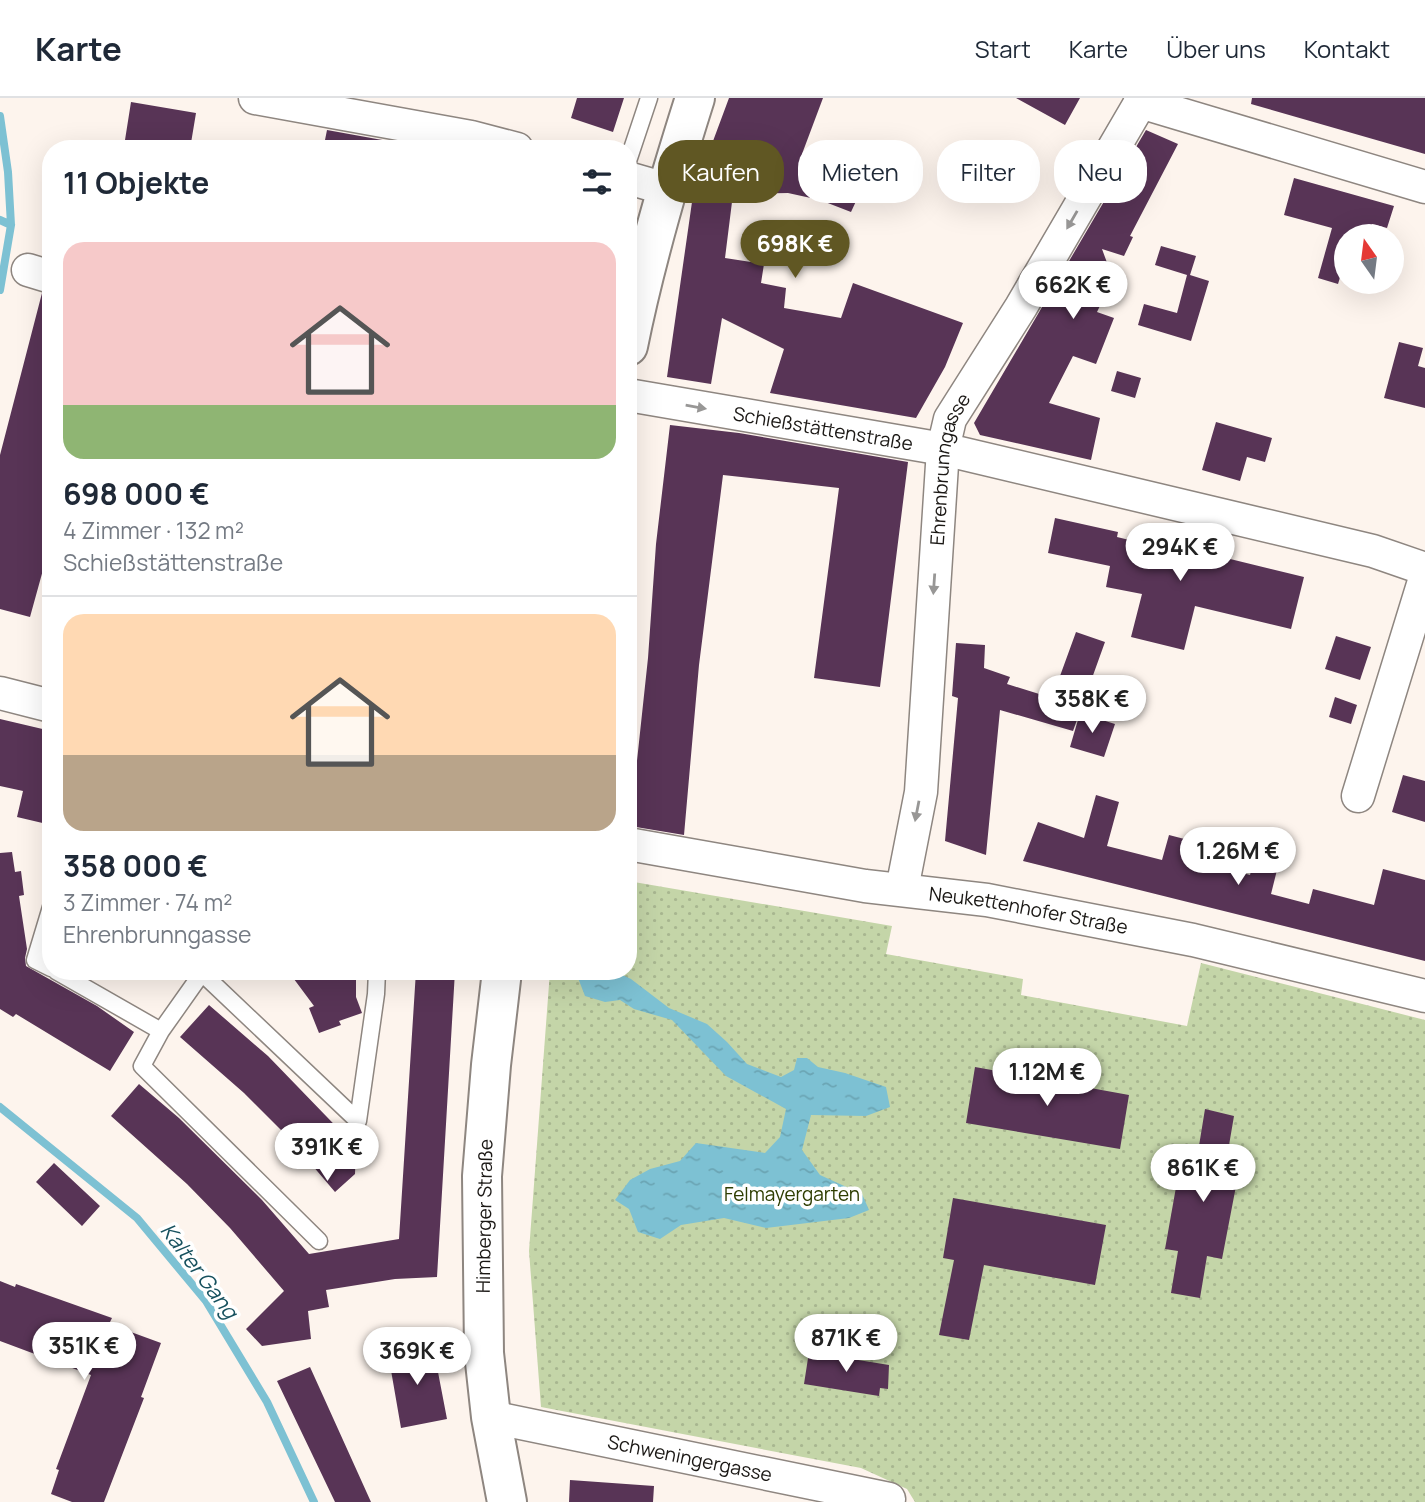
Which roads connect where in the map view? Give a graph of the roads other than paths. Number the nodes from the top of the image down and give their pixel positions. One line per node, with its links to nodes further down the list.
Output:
1 (255, 98): 5 (street)
2 (649, 98): 6 (lane)
3 (695, 98): 7 (main road)
4 (1142, 100): 10 (street); 14 (street, Ehrenbrunngasse, one-way to 14)
5 (482, 140)
6 (635, 140)
7 (682, 140)
8 (637, 181): 9 (street)
9 (658, 187)
10 (1425, 187)
11 (663, 203): 12 (main road)
12 (637, 308)
13 (637, 397): 14 (street, Schießstättenstraße, one-way to 14)
14 (943, 450): 15 (street, Schießstättenstraße); 21 (street, Ehrenbrunngasse, one-way to 21)
15 (1425, 569)
16 (1425, 578): 19 (street)
17 (0, 693): 18 (street)
18 (42, 704)
19 (1358, 796)
20 (637, 846): 21 (street, Neukettenhofer Straße)
21 (902, 889): 29 (street, Neukettenhofer Straße)
22 (42, 937): 23 (lane)
23 (42, 964)
24 (72, 980): 30 (lane)
25 (197, 980): 30 (lane)
26 (209, 980): 27 (lane)
27 (377, 980)
28 (501, 980): 32 (main road, Himberger Straße)
29 (1425, 996)
30 (161, 1031): 31 (lane)
31 (318, 1241)
32 (491, 1416): 33 (street, Schweningergasse); 34 (main road, Himberger Straße)
33 (890, 1500)
34 (507, 1502)

